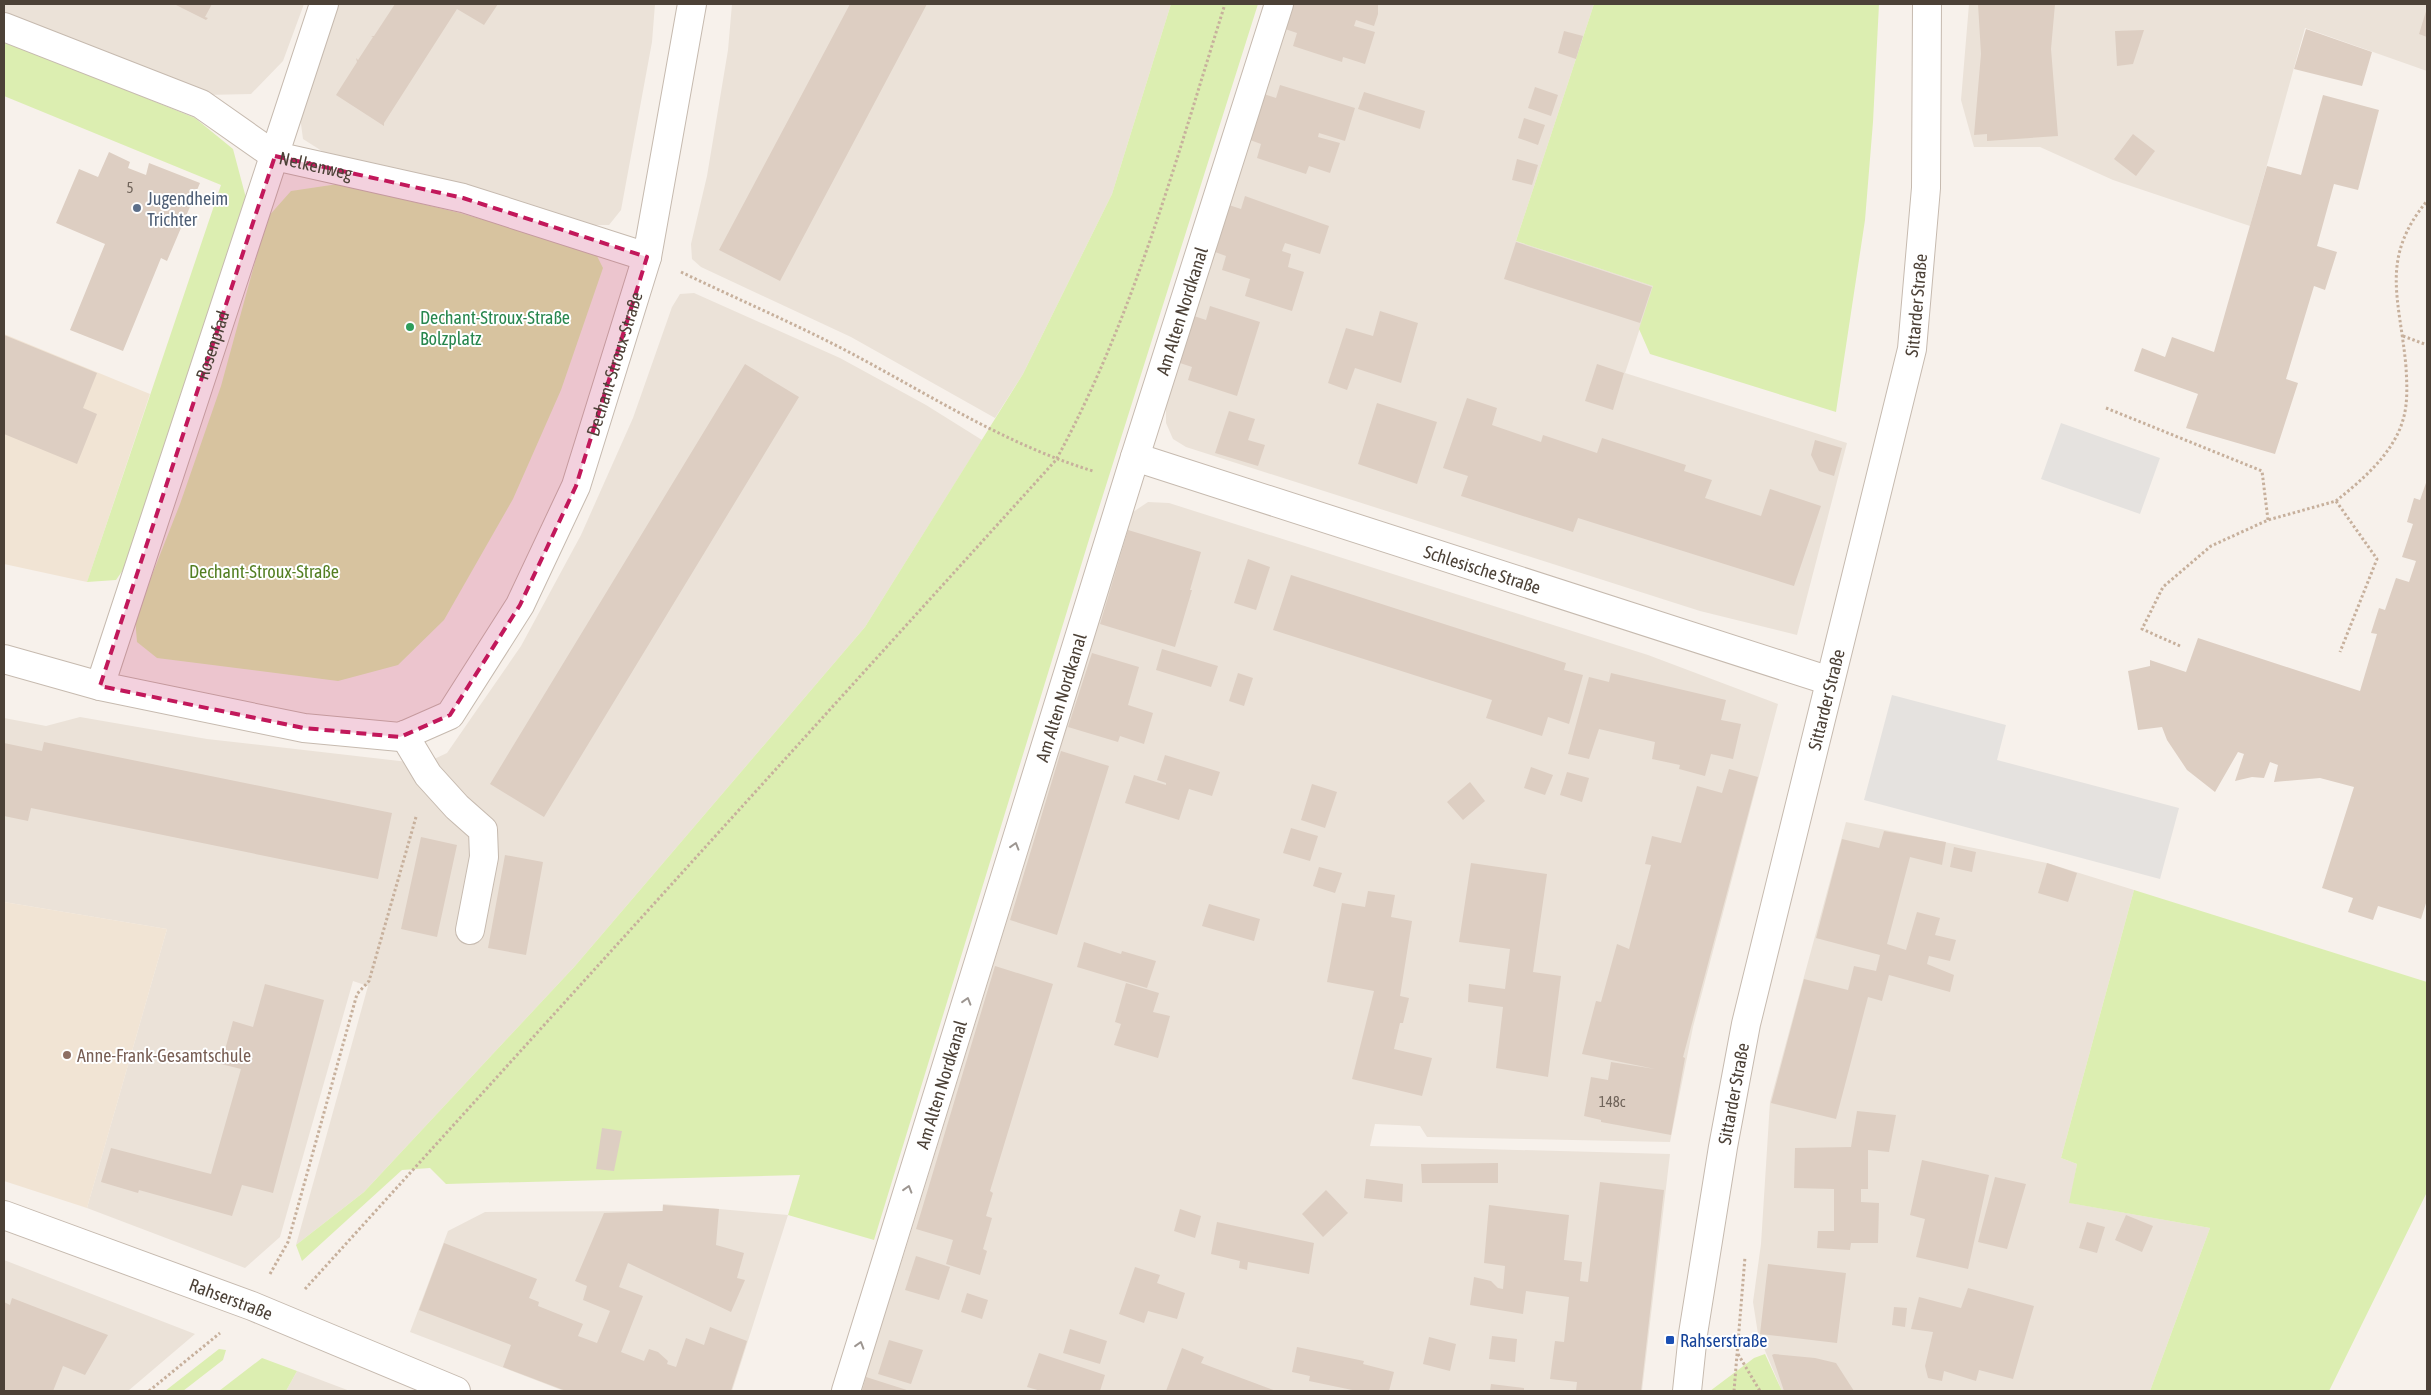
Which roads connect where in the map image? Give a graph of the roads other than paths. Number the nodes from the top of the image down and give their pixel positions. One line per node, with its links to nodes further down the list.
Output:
1 (324, 4): 6 (street, Rosenpfad)
2 (692, 4): 7 (street, Dechant-Stroux-Straße)
3 (1279, 4): 8 (street, Am Alten Nordkanal)
4 (1927, 4): 10 (street, Sittarder Straße)
5 (4, 27): 6 (street, Nelkenweg)
6 (275, 156): 7 (street, Nelkenweg); 11 (street, Rosenpfad)
7 (647, 257): 12 (street, Dechant-Stroux-Straße)
8 (1131, 469): 10 (street, Schlesische Straße); 16 (street, Am Alten Nordkanal, one-way to 8)
9 (4, 659): 11 (street, Dechant-Stroux-Straße)
10 (1830, 681): 17 (street, Sittarder Straße)
11 (100, 686): 12 (street, Dechant-Stroux-Straße)
12 (404, 735): 13 (street)
13 (470, 930)
14 (4, 1215): 15 (street, Rahserstraße)
15 (456, 1391)
16 (846, 1391)
17 (1687, 1391)

